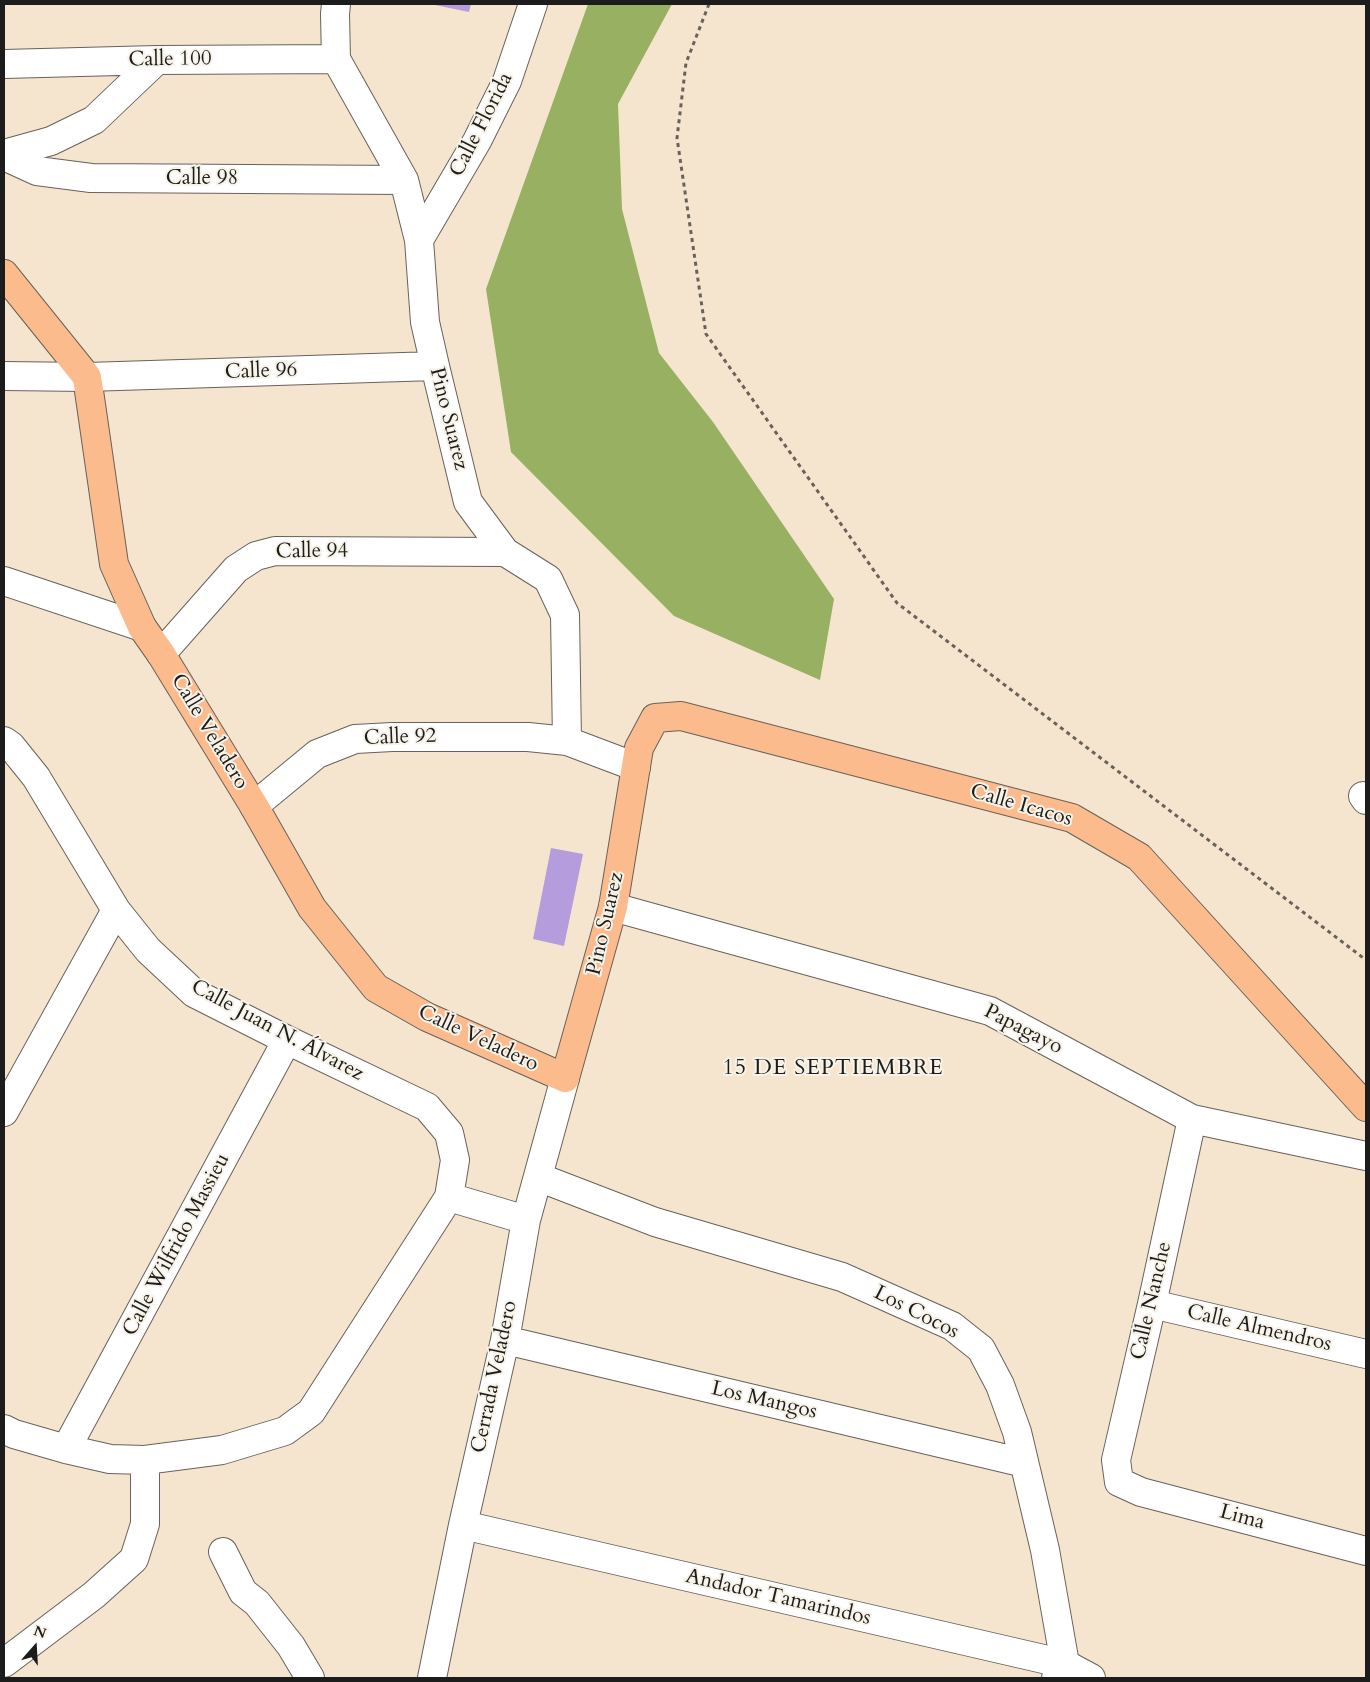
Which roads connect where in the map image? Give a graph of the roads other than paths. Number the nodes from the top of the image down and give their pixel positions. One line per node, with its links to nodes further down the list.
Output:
1 (336, 4): 3 (street, Pino Suarez)
2 (533, 4): 8 (street, Calle Florida)
3 (336, 59): 4 (street, Calle 100); 7 (street, Pino Suarez)
4 (157, 60): 5 (street, Calle 100); 6 (street)
5 (4, 64)
6 (4, 155): 7 (street, Calle 98)
7 (404, 180): 8 (street, Pino Suarez)
8 (419, 240): 10 (street, Pino Suarez)
9 (4, 274): 12 (main road)
10 (435, 366): 12 (street, Calle 96); 13 (street, Pino Suarez)
11 (4, 376): 12 (street, Calle 96)
12 (87, 377): 15 (main road, Calle Veladero)
13 (505, 552): 16 (street, Calle 94); 18 (street, Pino Suarez)
14 (4, 581): 15 (street)
15 (142, 627): 16 (main road, Calle Veladero)
16 (161, 654): 21 (main road, Calle Veladero)
17 (655, 718): 20 (main road, Pino Suarez); 26 (main road, Calle Icacos)
18 (567, 741): 20 (street); 21 (street, Calle 92)
19 (4, 742): 23 (street, Calle Juan N. Álvarez)
20 (636, 767): 22 (main road, Pino Suarez)
21 (254, 806): 25 (main road, Calle Veladero)
22 (613, 907): 25 (main road, Pino Suarez); 28 (street, Papagayo)
23 (116, 910): 24 (street, Calle Juan N. Álvarez); 27 (street)
24 (287, 1040): 31 (street, Calle Juan N. Álvarez); 37 (street, Calle Wilfrido Massieu)
25 (565, 1078): 30 (street, Cerrada Veladero)
26 (1366, 1108)
27 (4, 1112)
28 (1192, 1119): 29 (street, Papagayo); 33 (street, Calle Nanche)
29 (1366, 1156)
30 (540, 1171): 32 (street, Cerrada Veladero); 39 (street, Los Cocos)
31 (449, 1197): 32 (street); 38 (street)
32 (526, 1220): 34 (street, Cerrada Veladero)
33 (1152, 1304): 35 (street, Calle Almendros); 40 (street, Calle Nanche)
34 (504, 1340): 39 (street, Los Mangos); 41 (street, Cerrada Veladero)
35 (1366, 1354)
36 (4, 1429): 37 (street)
37 (66, 1450): 38 (street)
38 (145, 1460): 44 (street)
39 (1024, 1463): 45 (street, Los Cocos)
40 (1119, 1482): 42 (street, Lima)
41 (463, 1525): 45 (street, Andador Tamarindos); 47 (street, Cerrada Veladero)
42 (1366, 1551)
43 (222, 1552): 46 (street)
44 (4, 1663)
45 (1060, 1671): 48 (street, Andador Tamarindos)
46 (310, 1678)
47 (432, 1678)
48 (1091, 1678)

